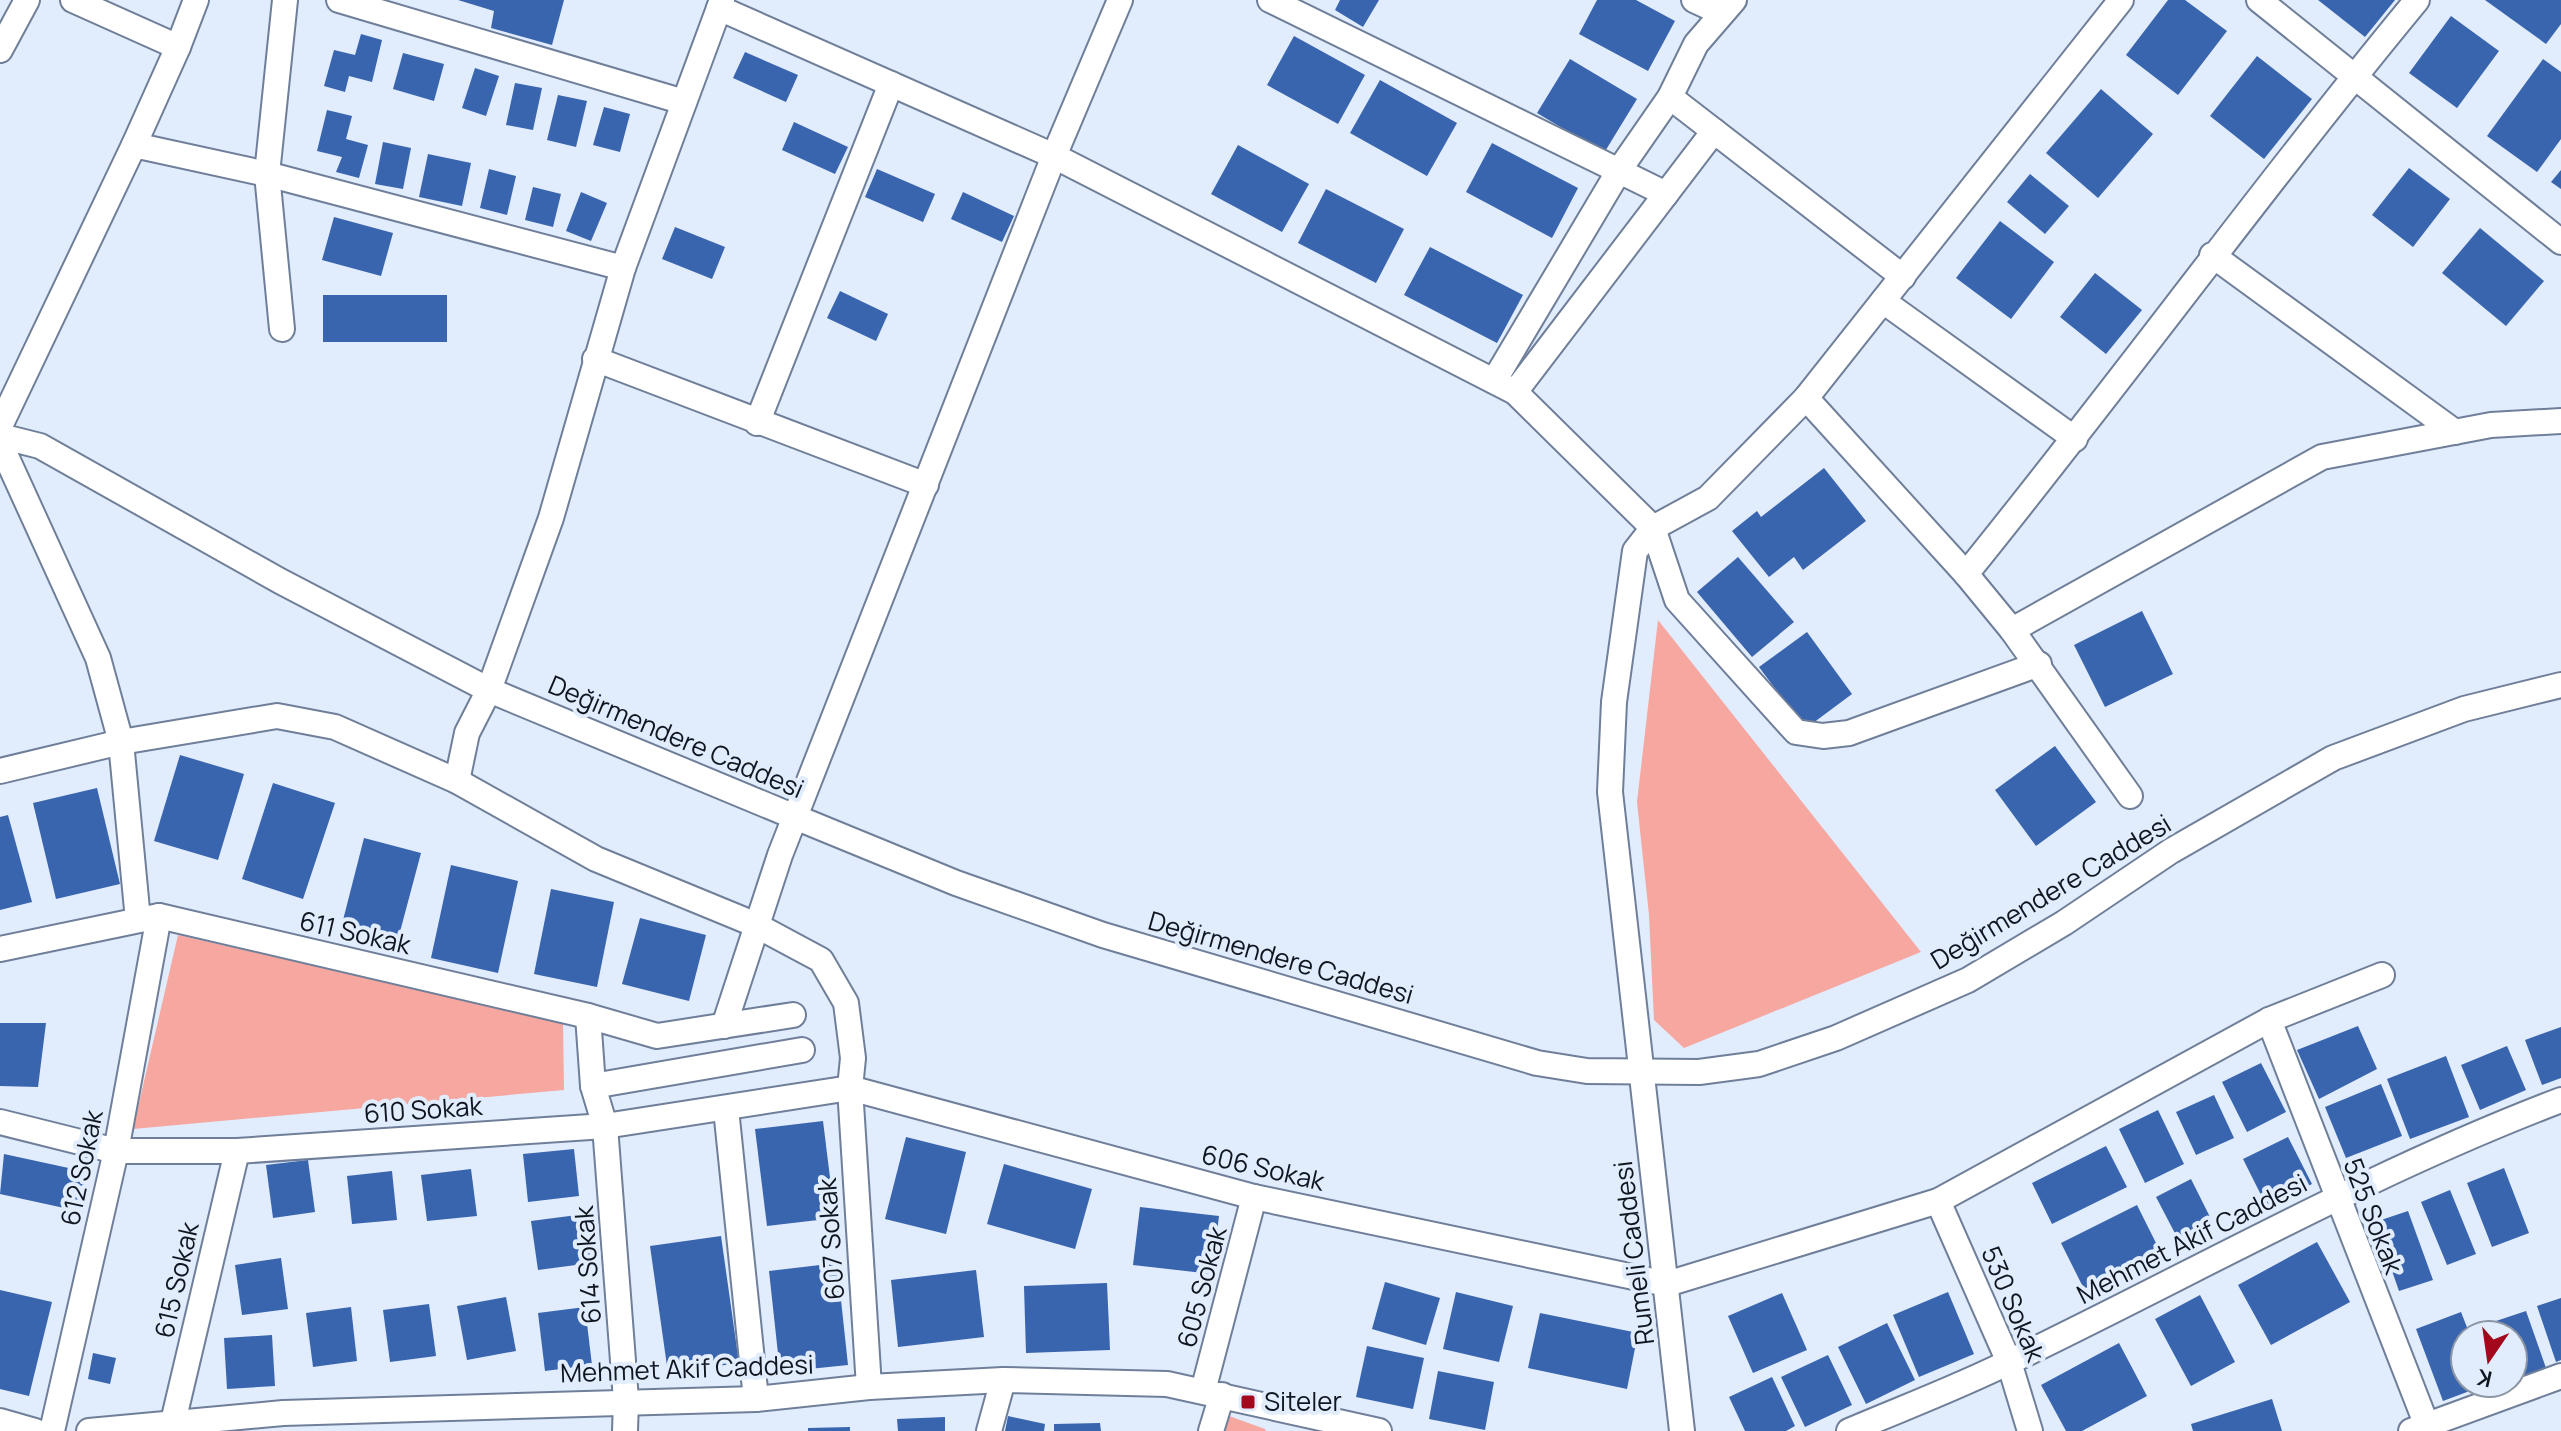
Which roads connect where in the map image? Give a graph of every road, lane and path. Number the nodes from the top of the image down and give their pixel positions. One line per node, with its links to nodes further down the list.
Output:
1 (27, 0): 15 (street)
2 (73, 0): 14 (street)
3 (196, 0): 14 (street)
4 (285, 0): 24 (street)
5 (339, 0): 19 (street)
6 (1120, 0): 22 (street)
7 (1270, 0): 23 (street)
8 (1694, 0): 13 (street)
9 (2121, 0): 29 (street)
10 (2259, 0): 16 (street)
11 (2417, 0): 16 (street)
12 (721, 4): 17 (street); 19 (street)
13 (1728, 7): 18 (street)
14 (178, 47): 21 (street)
15 (0, 50)
16 (2355, 74): 26 (street); 27 (street)
17 (891, 84): 22 (street); 36 (street)
18 (1670, 97): 20 (street); 23 (street)
19 (684, 102): 28 (street)
20 (1714, 131): 25 (street); 29 (street)
21 (134, 145): 24 (street); 37 (street)
22 (1054, 156): 33 (street); 42 (street)
23 (1620, 169): 25 (street); 33 (street)
24 (267, 174): 28 (street); 31 (street)
25 (1666, 194): 33 (street)
26 (2561, 242)
27 (2212, 255): 38 (street); 40 (street)
28 (623, 268): 32 (street)
29 (1903, 277): 30 (street)
30 (1883, 301): 34 (street); 40 (street)
31 (282, 329)
32 (595, 359): 36 (street); 48 (street)
33 (1504, 386): 43 (street)
34 (1806, 398): 43 (street); 44 (street)
35 (2561, 421): 38 (street)
36 (757, 423): 42 (street)
37 (0, 426)
38 (2455, 432): 45 (street)
39 (0, 436): 48 (street, Değirmendere Caddesi)
40 (2075, 439): 44 (street)
41 (0, 443): 49 (street, 612 Sokak)
42 (926, 485): 53 (street)
43 (1653, 528): 46 (street); 63 (street, Rumeli Caddesi)
44 (1966, 574): 45 (street)
45 (2012, 630): 46 (street)
46 (2039, 664): 52 (street)
47 (2561, 685): 63 (street, Değirmendere Caddesi)
48 (489, 690): 51 (street); 53 (street, Değirmendere Caddesi)
49 (121, 742): 50 (street, 607 Sokak); 51 (street, 607 Sokak); 54 (street, 612 Sokak)
50 (0, 771)
51 (457, 781): 55 (street, 607 Sokak)
52 (2130, 796)
53 (795, 817): 55 (street); 63 (street, Değirmendere Caddesi)
54 (149, 918): 56 (street, 611 Sokak); 59 (street, 611 Sokak); 70 (street, 612 Sokak)
55 (754, 924): 61 (street); 65 (street, 607 Sokak)
56 (0, 949)
57 (2382, 975): 60 (street)
58 (793, 1015): 61 (street, 611 Sokak)
59 (588, 1016): 61 (street, 611 Sokak); 64 (street)
60 (2269, 1020): 73 (street, 525 Sokak); 74 (street)
61 (724, 1026)
62 (802, 1050): 64 (street)
63 (1641, 1070): 75 (street, Rumeli Caddesi)
64 (593, 1086): 69 (street)
65 (850, 1088): 67 (street, 610 Sokak); 72 (street, 606 Sokak); 79 (street, 607 Sokak)
66 (2561, 1100): 73 (street, Mehmet Akif Caddesi)
67 (726, 1109): 69 (street, 610 Sokak); 81 (street)
68 (0, 1122): 70 (street, 610 Sokak)
69 (605, 1126): 71 (street, 610 Sokak); 82 (street, 614 Sokak)
70 (116, 1151): 71 (street, 610 Sokak); 89 (street, 612 Sokak)
71 (237, 1151): 85 (street, 615 Sokak)
72 (1254, 1197): 75 (street, 606 Sokak); 80 (street, 605 Sokak)
73 (2336, 1198): 76 (street, Mehmet Akif Caddesi); 87 (street, 525 Sokak)
74 (1938, 1201): 75 (street); 76 (street, 530 Sokak)
75 (1667, 1284): 95 (street, Rumeli Caddesi)
76 (2009, 1362): 96 (street, Mehmet Akif Caddesi); 97 (street, 530 Sokak)
77 (2561, 1376): 87 (street)
78 (1003, 1380): 79 (street, Mehmet Akif Caddesi); 80 (street, Mehmet Akif Caddesi); 92 (street)
79 (869, 1387): 81 (street, Mehmet Akif Caddesi)
80 (1212, 1393): 83 (street, Mehmet Akif Caddesi); 93 (street, 605 Sokak)
81 (756, 1399): 82 (street, Mehmet Akif Caddesi)
82 (626, 1400): 86 (street, Mehmet Akif Caddesi); 91 (street, 614 Sokak)
83 (1275, 1419): 94 (street, Mehmet Akif Caddesi)
84 (0, 1421): 88 (street)
85 (173, 1422): 86 (street, Mehmet Akif Caddesi); 90 (street, Mehmet Akif Caddesi)
86 (280, 1422)
87 (2422, 1429)
88 (35, 1431)
89 (52, 1431)
90 (89, 1431)
91 (625, 1431)
92 (989, 1431)
93 (1211, 1431)
94 (1379, 1431)
95 (1682, 1431)
96 (1849, 1431)
97 (2030, 1431)

